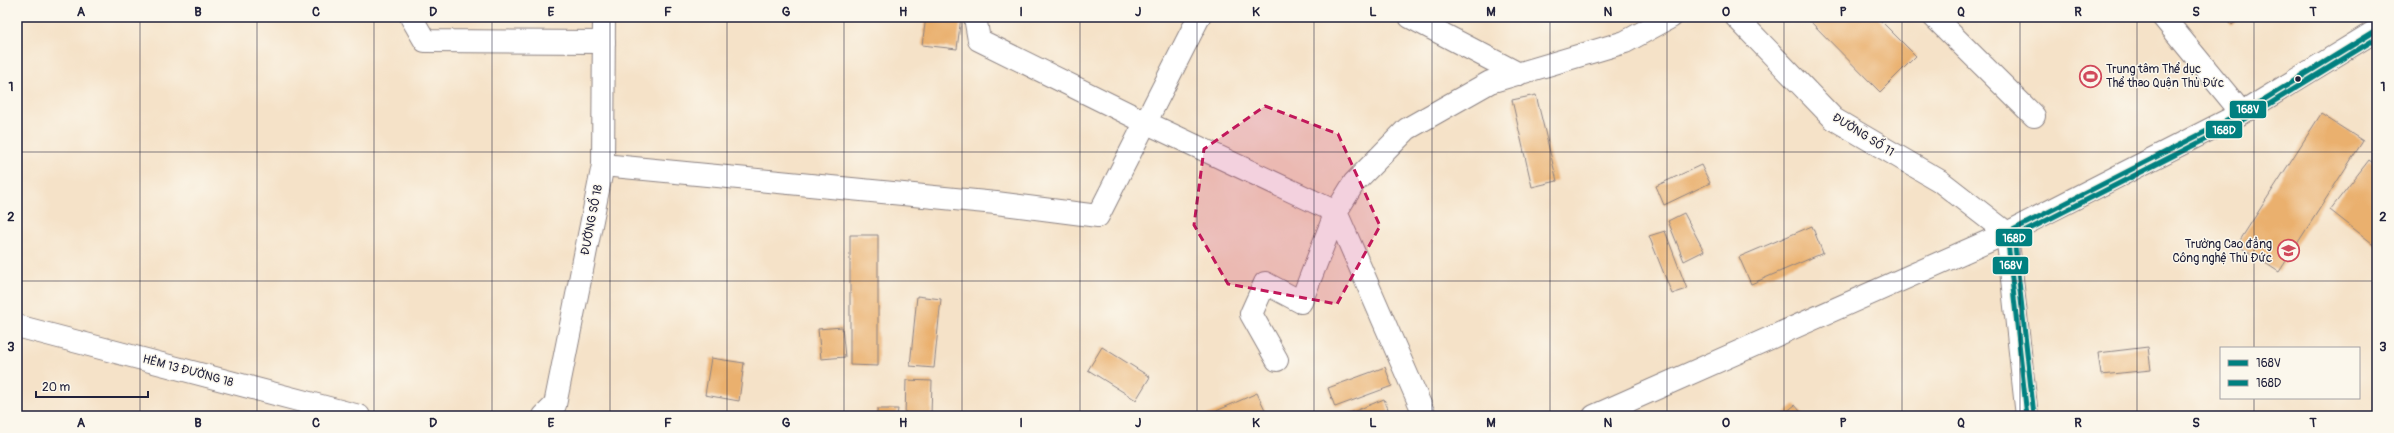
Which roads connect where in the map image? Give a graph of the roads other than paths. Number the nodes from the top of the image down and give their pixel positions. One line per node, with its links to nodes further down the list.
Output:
1 (411, 17): 11 (street)
2 (604, 17): 11 (street, ĐƯỜNG SỐ 18)
3 (975, 17): 15 (street)
4 (1199, 17): 15 (street)
5 (1410, 17): 12 (street)
6 (1671, 17): 12 (street)
7 (1736, 17): 18 (street, ĐƯỜNG SỐ 11)
8 (1934, 17): 14 (street)
9 (2163, 17): 13 (street)
10 (2377, 30): 13 (street)
11 (604, 42): 16 (street, ĐƯỜNG SỐ 18)
12 (1518, 74): 17 (street)
13 (2242, 113): 18 (street)
14 (2034, 116)
15 (1146, 123): 16 (street); 17 (street)
16 (602, 165): 22 (street, ĐƯỜNG SỐ 18)
17 (1336, 212): 20 (street); 23 (street)
18 (2007, 233): 24 (street); 25 (street)
19 (17, 326): 21 (street, HẺM 13 ĐƯỜNG 18)
20 (1276, 360)
21 (359, 416)
22 (544, 416)
23 (1425, 416)
24 (1594, 416)
25 (2027, 416)

